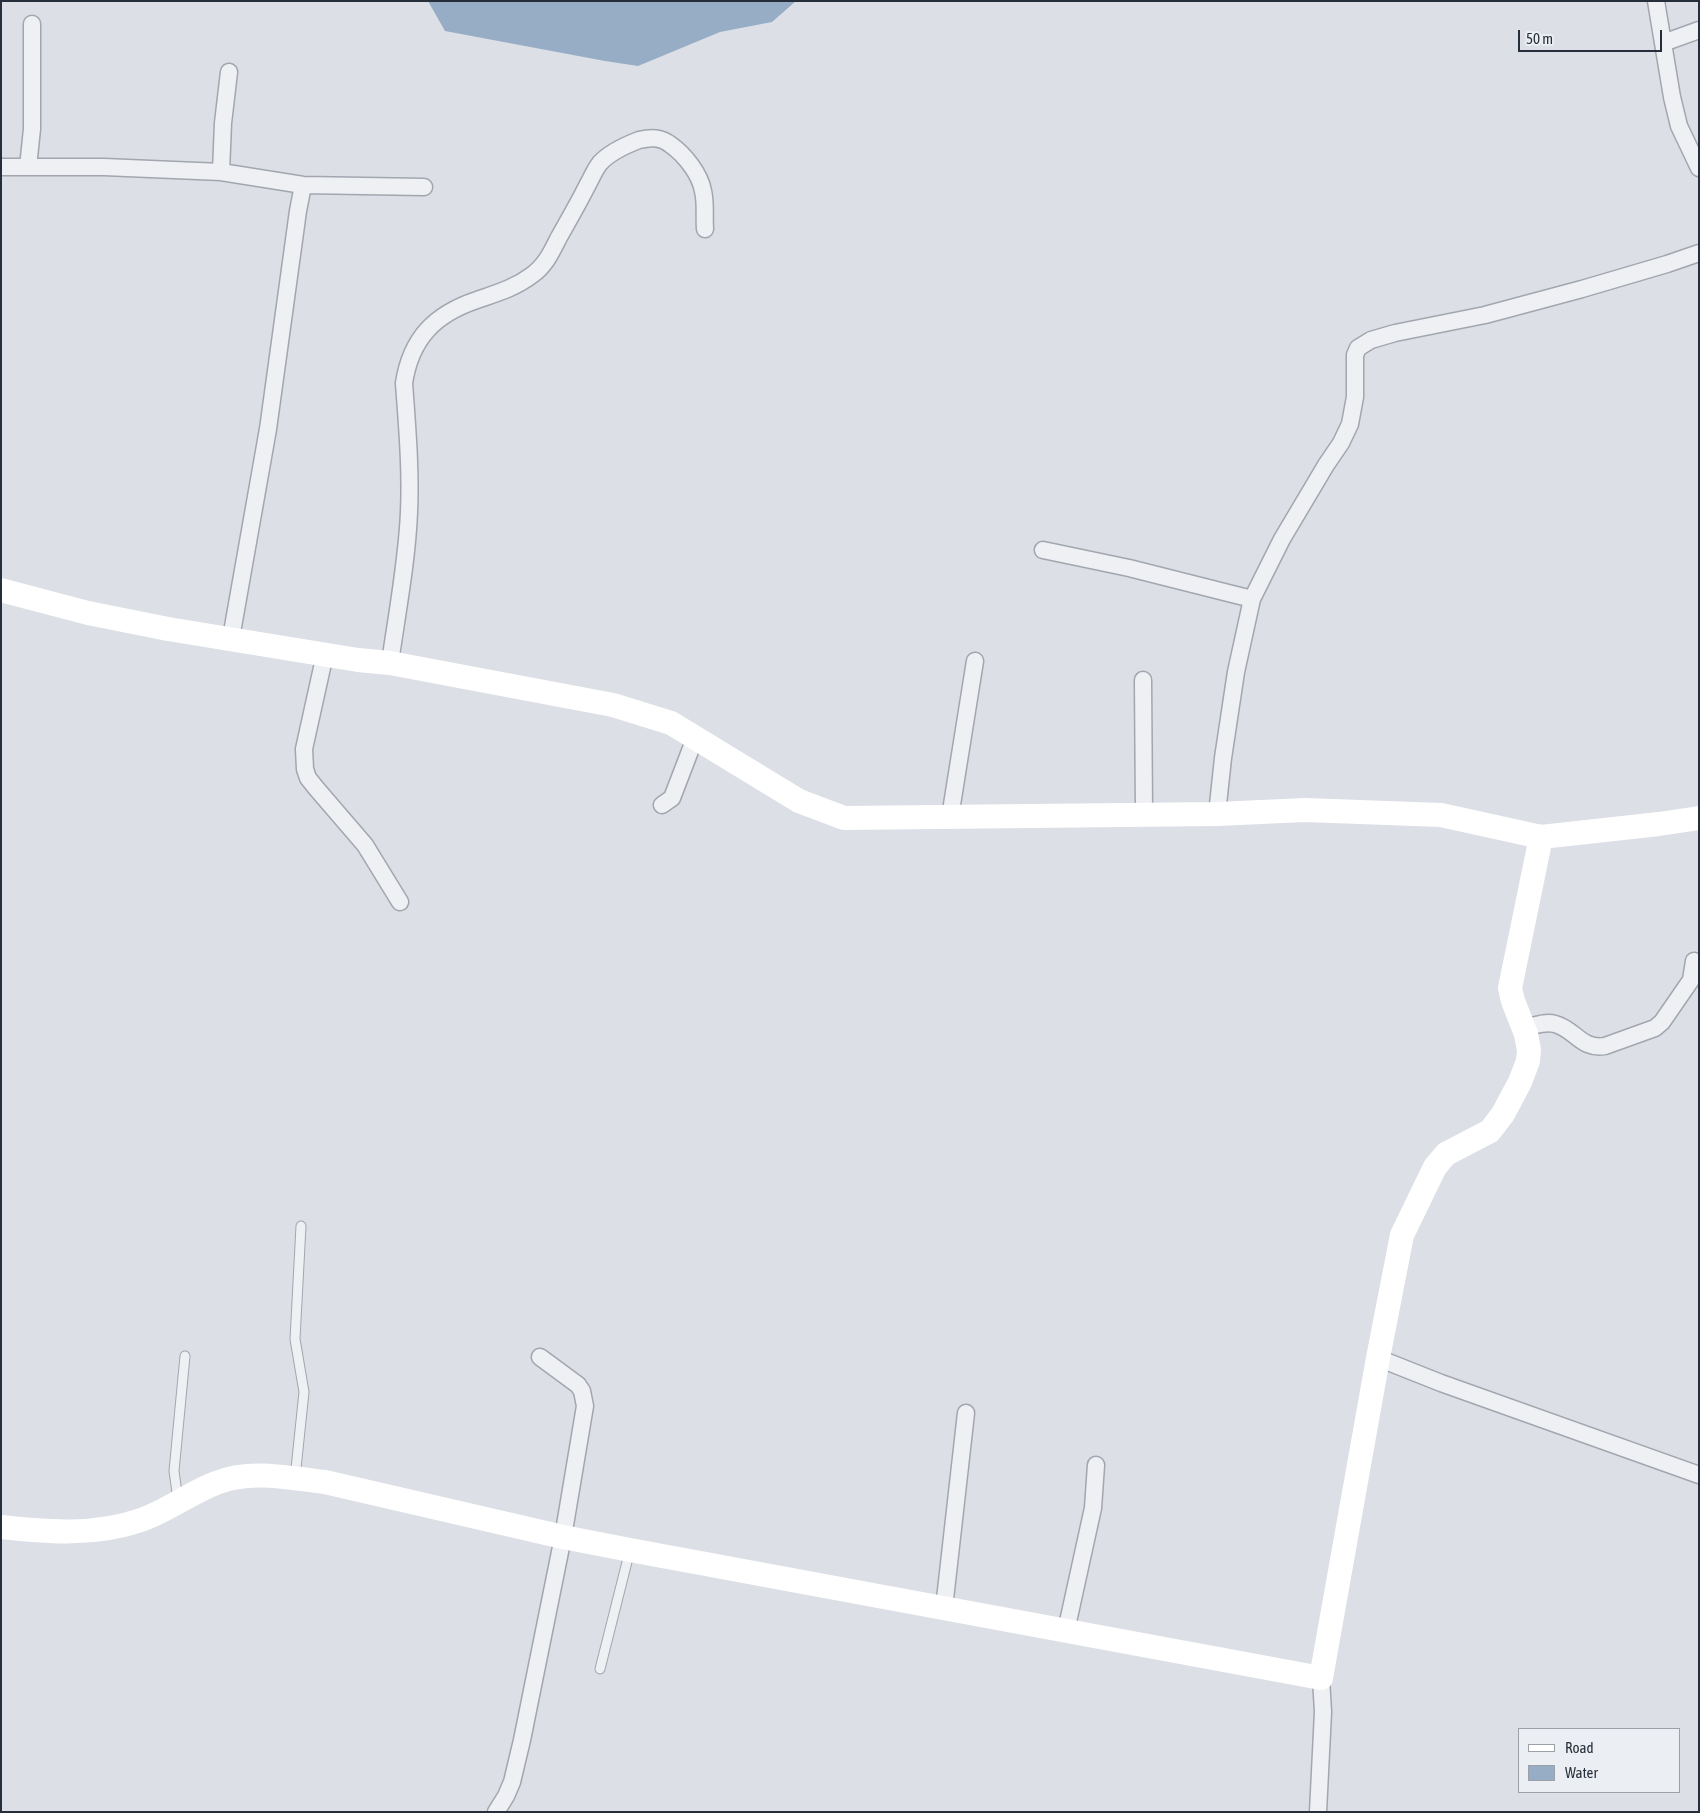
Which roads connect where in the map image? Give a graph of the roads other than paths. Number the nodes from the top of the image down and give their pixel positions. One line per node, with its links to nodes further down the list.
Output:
1 (1656, 1): 4 (street)
2 (32, 24): 7 (street)
3 (1699, 30): 4 (street)
4 (1663, 43): 8 (street)
5 (229, 72): 9 (street)
6 (1, 167): 7 (street)
7 (28, 167): 9 (street)
8 (1699, 168)
9 (221, 172): 10 (street)
10 (303, 184): 11 (street); 17 (street)
11 (424, 187)
12 (705, 229): 20 (street)
13 (1699, 253): 16 (street)
14 (1043, 550): 16 (street)
15 (1, 590): 17 (street)
16 (1252, 598): 25 (street)
17 (231, 638): 18 (street)
18 (325, 654): 20 (street); 29 (street)
19 (975, 661): 26 (street)
20 (390, 663): 22 (street)
21 (1143, 680): 24 (street)
22 (695, 738): 23 (street); 26 (street)
23 (662, 806)
24 (1144, 814): 25 (street); 26 (street)
25 (1216, 814): 28 (street)
26 (950, 817)
27 (1699, 818): 28 (street)
28 (1541, 837): 31 (street)
29 (400, 902)
30 (1694, 961): 31 (street)
31 (1526, 1039): 35 (street)
32 (301, 1226): 39 (lane)
33 (185, 1356): 40 (lane)
34 (540, 1357): 42 (street)
35 (1378, 1358): 38 (street); 47 (street)
36 (966, 1413): 44 (street)
37 (1096, 1465): 45 (street)
38 (1699, 1475)
39 (295, 1478): 40 (street); 42 (street)
40 (179, 1502): 41 (street)
41 (1, 1526)
42 (563, 1537): 43 (street); 48 (street)
43 (630, 1550): 44 (street); 46 (lane)
44 (944, 1608): 45 (street)
45 (1066, 1631): 47 (street)
46 (600, 1669)
47 (1321, 1678): 49 (street)
48 (496, 1812)
49 (1318, 1812)

